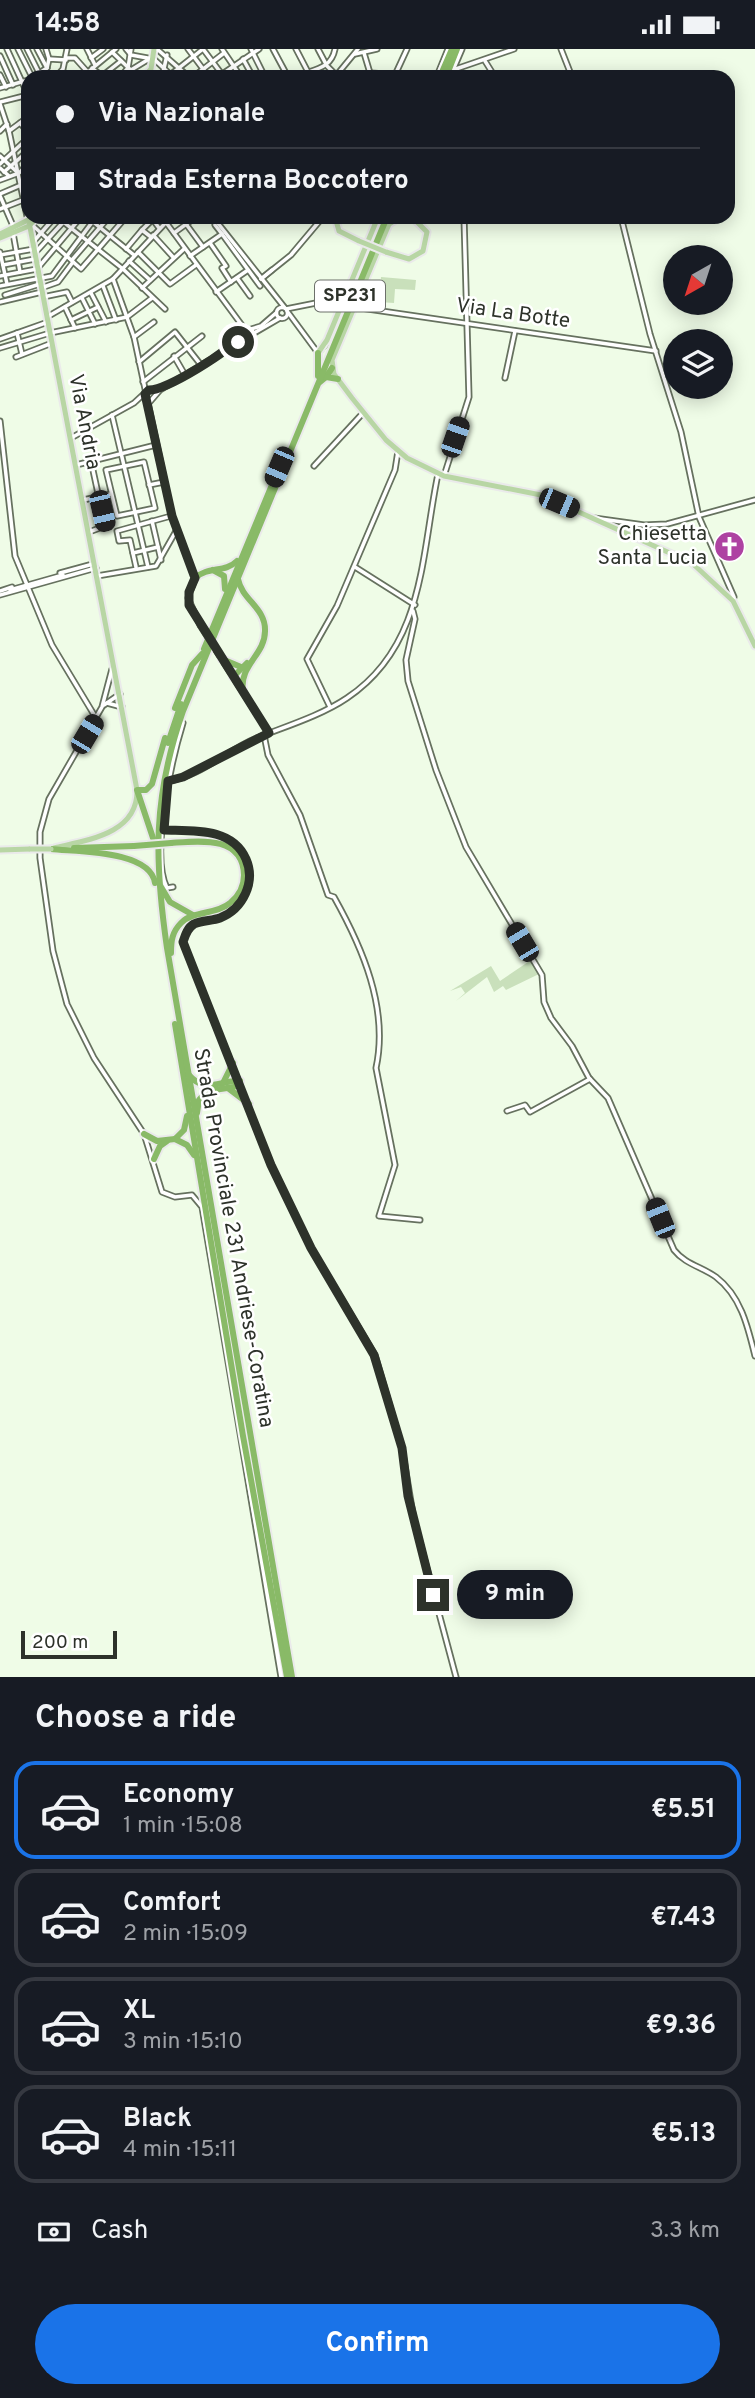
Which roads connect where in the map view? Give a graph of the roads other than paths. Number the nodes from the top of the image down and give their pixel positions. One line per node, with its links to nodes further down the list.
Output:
1 (18, 49): 48 (street)
2 (27, 49): 49 (street)
3 (37, 49): 42 (street)
4 (46, 49): 32 (street)
5 (67, 49): 33 (street)
6 (87, 49): 31 (street)
7 (156, 49): 28 (street); 34 (main road)
8 (188, 49): 30 (street)
9 (259, 49): 23 (street)
10 (273, 49): 64 (street)
11 (296, 49): 65 (street)
12 (318, 49): 41 (street)
13 (358, 49): 27 (street)
14 (377, 49): 26 (street)
15 (407, 49): 70 (street)
16 (455, 49): 71 (highway); 72 (street)
17 (514, 49): 36 (street)
18 (561, 49): 74 (street)
19 (8, 50): 29 (street); 47 (street)
20 (202, 50): 30 (street); 38 (street)
21 (109, 51): 31 (street); 37 (street); 40 (street)
22 (223, 51): 38 (street); 39 (street)
23 (251, 51): 35 (street); 63 (street)
24 (334, 51): 41 (street)
25 (129, 52): 34 (street); 44 (street)
26 (365, 53): 27 (street); 69 (street)
27 (355, 54): 68 (street)
28 (167, 55): 43 (street); 45 (street)
29 (0, 56): 77 (street)
30 (194, 57): 43 (street); 46 (street)
31 (91, 58): 40 (street)
32 (49, 59): 33 (street); 42 (street)
33 (66, 59): 51 (street); 52 (street)
34 (152, 59): 44 (street); 45 (street); 56 (main road); 57 (main road)
35 (243, 59): 39 (street); 62 (street)
36 (485, 60): 72 (street); 73 (street)
37 (121, 61): 44 (street); 55 (street)
38 (213, 62): 46 (street); 59 (street)
39 (234, 65): 60 (street); 61 (street)
40 (94, 66): 53 (street); 54 (street)
41 (327, 66): 66 (street); 67 (street)
42 (47, 68): 50 (street)
43 (180, 68): 58 (street)
44 (130, 69)
45 (164, 69)
46 (203, 69)
47 (22, 70)
48 (26, 70)
49 (38, 70)
50 (44, 70)
51 (59, 70)
52 (85, 70)
53 (92, 70)
54 (97, 70)
55 (110, 70)
56 (150, 70)
57 (150, 70)
58 (182, 70)
59 (218, 70)
60 (228, 70)
61 (237, 70)
62 (249, 70)
63 (261, 70)
64 (284, 70)
65 (304, 70)
66 (316, 70)
67 (330, 70)
68 (340, 70)
69 (371, 70)
70 (398, 70)
71 (445, 70)
72 (453, 70)
73 (491, 70)
74 (569, 70)
75 (0, 75): 78 (street)
76 (21, 82): 77 (street)
77 (13, 85): 78 (street)
78 (6, 87): 79 (street)
79 (0, 88)
80 (21, 98): 81 (street)
81 (0, 103): 82 (street)
82 (5, 115): 83 (street); 85 (street)
83 (0, 120)
84 (20, 123): 87 (street)
85 (7, 124): 86 (street); 87 (street)
86 (0, 131)
87 (9, 131): 89 (street)
88 (21, 144): 89 (street)
89 (14, 151): 91 (street); 92 (street)
90 (21, 157): 91 (street)
91 (16, 161): 93 (street); 94 (street)
92 (2, 164): 93 (street); 93 (street); 95 (street)
93 (10, 166): 94 (street)
94 (19, 173): 95 (street); 97 (street)
95 (9, 176): 96 (street)
96 (0, 180)
97 (21, 185): 98 (street)
98 (0, 195): 100 (street)
99 (21, 198): 100 (street)
100 (2, 208): 131 (street)
101 (26, 224): 131 (main road)
102 (32, 224): 148 (main road, Via Andria)
103 (34, 224): 134 (street)
104 (49, 224): 134 (street)
105 (62, 224): 140 (street)
106 (66, 224): 130 (street)
107 (77, 224): 130 (street)
108 (90, 224): 137 (street)
109 (98, 224): 128 (street)
110 (102, 224): 128 (street)
111 (147, 224): 132 (street)
112 (156, 224): 129 (street)
113 (164, 224): 129 (street)
114 (167, 224): 135 (street)
115 (220, 224): 162 (street)
116 (317, 224): 166 (street)
117 (337, 224): 121 (main road, bridge)
118 (379, 224): 190 (main road)
119 (379, 224): 235 (highway, Strada Provinciale 231 Andriese-Coratina / SP231)
120 (379, 224): 240 (highway, Strada Provinciale 231 Andriese-Coratina / SP231)
121 (420, 224)
122 (464, 224): 208 (street)
123 (623, 224): 225 (street)
124 (186, 225): 135 (street); 144 (street)
125 (215, 225): 136 (street)
126 (388, 225): 186 (main road)
127 (118, 226): 138 (street)
128 (100, 227): 138 (street); 141 (street)
129 (159, 228): 139 (street)
130 (72, 229): 137 (street); 143 (street)
131 (13, 230): 133 (main road); 149 (street)
132 (142, 230): 139 (street); 145 (street)
133 (1, 233)
134 (41, 233): 140 (street); 148 (street)
135 (174, 233): 146 (street)
136 (222, 234): 142 (street); 162 (street)
137 (81, 236): 141 (street); 152 (street)
138 (110, 236): 145 (street); 147 (street)
139 (152, 236): 151 (street); 154 (street)
140 (48, 239): 143 (street); 148 (street)
141 (88, 241): 147 (street); 155 (street)
142 (210, 243): 144 (street); 172 (street)
143 (57, 247): 152 (street); 160 (street)
144 (203, 247): 153 (street)
145 (126, 249): 151 (street)
146 (185, 249): 153 (street); 154 (street)
147 (98, 250): 155 (street); 161 (street)
148 (34, 251): 149 (street); 157 (street); 160 (main road, Via Andria)
149 (17, 252): 150 (street); 157 (street)
150 (0, 254): 158 (street)
151 (136, 254): 156 (street); 163 (street)
152 (66, 255): 155 (street); 165 (street)
153 (190, 256): 159 (street)
154 (173, 257): 163 (street)
155 (73, 261): 173 (street)
156 (130, 261): 161 (street); 171 (street)
157 (19, 262): 158 (street); 164 (street)
158 (3, 265): 167 (street)
159 (196, 265): 163 (street); 180 (street)
160 (37, 269): 164 (street); 177 (main road, Via Andria)
161 (122, 269): 169 (street); 178 (street)
162 (251, 270): 166 (street); 168 (street); 170 (street); 176 (street)
163 (159, 271): 171 (street)
164 (20, 272): 167 (street)
165 (52, 275): 173 (street); 177 (street)
166 (267, 275): 170 (street); 176 (street)
167 (3, 276): 174 (street)
168 (237, 278): 172 (street); 183 (street)
169 (113, 279): 175 (street); 199 (street)
170 (261, 279): 176 (street)
171 (150, 280): 178 (street)
172 (231, 282): 180 (street)
173 (54, 284): 177 (street)
174 (4, 285): 177 (street); 182 (street)
175 (103, 285): 179 (street); 203 (street)
176 (263, 286): 181 (street)
177 (41, 288): 182 (street); 187 (street); 189 (street); 201 (main road, Via Andria)
178 (142, 288): 185 (street)
179 (91, 292): 184 (street); 192 (street)
180 (216, 292): 213 (street)
181 (272, 294): 196 (street); 198 (street)
182 (5, 295): 187 (street)
183 (250, 296)
184 (82, 298): 189 (street); 197 (street)
185 (152, 298): 195 (street); 199 (street)
186 (358, 298): 193 (main road); 194 (street)
187 (6, 300): 188 (street)
188 (0, 302)
189 (73, 303): 191 (street)
190 (341, 305): 196 (street); 224 (main road)
191 (65, 307): 201 (street); 202 (street)
192 (98, 307): 197 (street); 204 (street)
193 (354, 307): 194 (street, Via La Botte); 233 (main road)
194 (366, 308): 208 (street, Via La Botte)
195 (165, 309)
196 (286, 310): 198 (street); 200 (street); 207 (street)
197 (89, 312): 202 (street); 206 (street)
198 (276, 312): 200 (street); 213 (street)
199 (127, 317): 203 (street); 215 (street)
200 (282, 318): 207 (street); 213 (street)
201 (47, 320): 211 (street); 212 (main road, Via Andria)
202 (71, 320): 209 (street)
203 (116, 320): 204 (street)
204 (106, 322): 206 (street)
205 (154, 322): 215 (street)
206 (95, 324): 209 (street)
207 (298, 324): 224 (street)
208 (466, 324): 210 (street, Via La Botte); 257 (street)
209 (75, 328): 212 (street)
210 (515, 331): 225 (street, Via La Botte); 237 (street)
211 (17, 332): 217 (street); 218 (street)
212 (50, 333): 216 (street); 219 (main road, Via Andria)
213 (245, 333): 232 (street)
214 (202, 336): 220 (street)
215 (134, 337): 231 (street)
216 (33, 338): 218 (street); 223 (street)
217 (0, 339)
218 (19, 342): 221 (street); 226 (street)
219 (52, 343): 223 (street); 247 (main road, Via Andria)
220 (187, 345): 228 (street); 231 (street); 232 (street)
221 (6, 347): 222 (street); 227 (street)
222 (0, 348)
223 (33, 349): 226 (street); 230 (street)
224 (320, 350): 235 (highway)
225 (656, 351): 266 (street)
226 (22, 354): 229 (street)
227 (8, 355)
228 (174, 356): 234 (street); 239 (street)
229 (16, 357)
230 (33, 359)
231 (139, 362): 239 (street)
232 (201, 365): 234 (street)
233 (332, 367): 236 (highway); 238 (main road)
234 (185, 375): 241 (street)
235 (317, 376): 277 (highway, Strada Provinciale 231 Andriese-Coratina / SP231)
236 (326, 377): 238 (highway); 240 (highway)
237 (505, 378)
238 (338, 379): 244 (main road)
239 (143, 382): 241 (street); 242 (street)
240 (317, 386): 286 (highway, Strada Provinciale 231 Andriese-Coratina / SP231)
241 (154, 392): 242 (street); 243 (street)
242 (145, 394): 243 (street); 245 (street)
243 (147, 406): 248 (street)
244 (363, 413): 249 (main road); 255 (street)
245 (111, 415): 247 (street); 250 (street)
246 (0, 421): 287 (street)
247 (71, 437): 253 (main road, Via Andria)
248 (156, 445): 250 (street); 258 (street)
249 (398, 451): 251 (main road); 256 (street)
250 (122, 453): 252 (street); 254 (street)
251 (407, 458): 256 (street); 257 (main road)
252 (91, 461): 253 (street); 261 (street)
253 (76, 465): 262 (main road, Via Andria)
254 (125, 465): 259 (street); 260 (street); 264 (street)
255 (314, 466)
256 (396, 470): 280 (street)
257 (441, 475): 267 (main road); 291 (street)
258 (164, 482): 259 (street); 265 (street)
259 (149, 485): 264 (street)
260 (111, 494): 261 (street); 264 (street)
261 (98, 496): 262 (street); 270 (street)
262 (83, 500): 270 (main road, Via Andria)
263 (755, 500): 266 (street)
264 (136, 512): 269 (street)
265 (172, 516): 268 (street); 271 (street)
266 (699, 517): 267 (street); 276 (street)
267 (594, 518): 290 (main road)
268 (152, 521): 269 (street); 272 (street)
269 (138, 524): 274 (street); 275 (street)
270 (89, 531): 279 (main road, Via Andria)
271 (176, 531): 278 (street); 285 (street)
272 (158, 547): 274 (street); 278 (street)
273 (727, 549): 276 (street)
274 (144, 550): 275 (street); 282 (street)
275 (133, 553): 281 (street)
276 (716, 556): 290 (street)
277 (240, 559): 283 (highway); 293 (highway, Strada Provinciale 231 Andriese-Coratina / SP231)
278 (161, 561): 282 (street)
279 (96, 566): 284 (main road, Via Andria); 287 (street)
280 (354, 566): 291 (street); 306 (street)
281 (136, 567): 282 (street); 284 (street)
282 (148, 567)
283 (213, 570): 285 (highway); 293 (highway)
284 (97, 576): 296 (main road, Via Andria)
285 (195, 578): 297 (street, bridge)
286 (237, 578): 289 (highway); 293 (highway, Strada Provinciale 231 Andriese-Coratina / SP231)
287 (25, 586): 288 (street); 307 (street)
288 (0, 593)
289 (247, 599): 293 (highway); 298 (highway)
290 (733, 601): 294 (main road)
291 (415, 605): 292 (street)
292 (413, 611): 306 (street); 323 (street)
293 (220, 612): 295 (highway, Strada Provinciale 231 Andriese-Coratina / SP231); 316 (highway, Strada Provinciale 231 Andriese-Coratina / SP231)
294 (755, 646)
295 (202, 654): 311 (highway); 313 (highway, Strada Provinciale 231 Andriese-Coratina / SP231)
296 (113, 656): 301 (main road, Via Andria); 302 (street)
297 (222, 659): 298 (highway); 299 (street)
298 (242, 670): 299 (highway); 300 (highway)
299 (233, 677): 300 (street)
300 (243, 691): 309 (street)
301 (120, 694): 302 (street); 303 (street); 305 (main road, Via Andria)
302 (106, 696): 304 (street)
303 (107, 703): 304 (street); 305 (street)
304 (102, 707): 307 (street)
305 (122, 707): 311 (main road, Via Andria)
306 (330, 707): 309 (street)
307 (96, 718): 329 (street)
308 (183, 723): 310 (street)
309 (267, 734): 310 (street); 335 (street)
310 (168, 781): 312 (street)
311 (137, 790): 313 (highway); 314 (main road)
312 (164, 830): 317 (street); 321 (street)
313 (153, 838): 318 (highway, Strada Provinciale 231 Andriese-Coratina / SP231)
314 (51, 849): 315 (main road, bridge); 318 (highway); 319 (highway, bridge)
315 (0, 850)
316 (156, 855): 319 (highway); 320 (highway, Strada Provinciale 231 Andriese-Coratina / SP231)
317 (173, 887)
318 (157, 894): 322 (highway, Strada Provinciale 231 Andriese-Coratina / SP231)
319 (195, 915): 320 (highway)
320 (176, 1002): 322 (highway, Strada Provinciale 231 Andriese-Coratina / SP231)
321 (233, 1063): 324 (street); 325 (highway)
322 (185, 1074): 325 (highway); 328 (highway, Strada Provinciale 231 Andriese-Coratina / SP231); 330 (highway); 334 (highway, Strada Provinciale 231 Andriese-Coratina / SP231)
323 (590, 1079): 327 (street); 336 (street)
324 (240, 1081): 325 (highway); 326 (street)
325 (224, 1086): 326 (highway); 328 (highway)
326 (248, 1104): 340 (street)
327 (507, 1111)
328 (198, 1132): 339 (highway, Strada Provinciale 231 Andriese-Coratina / SP231)
329 (144, 1134): 331 (highway); 332 (street)
330 (175, 1139): 331 (highway); 334 (highway)
331 (158, 1143): 332 (highway); 333 (highway)
332 (150, 1146): 333 (street)
333 (154, 1159): 337 (street)
334 (200, 1179): 338 (highway, Strada Provinciale 231 Andriese-Coratina / SP231)
335 (420, 1220)
336 (755, 1356)
337 (281, 1677)
338 (287, 1677)
339 (292, 1677)
340 (456, 1677)

